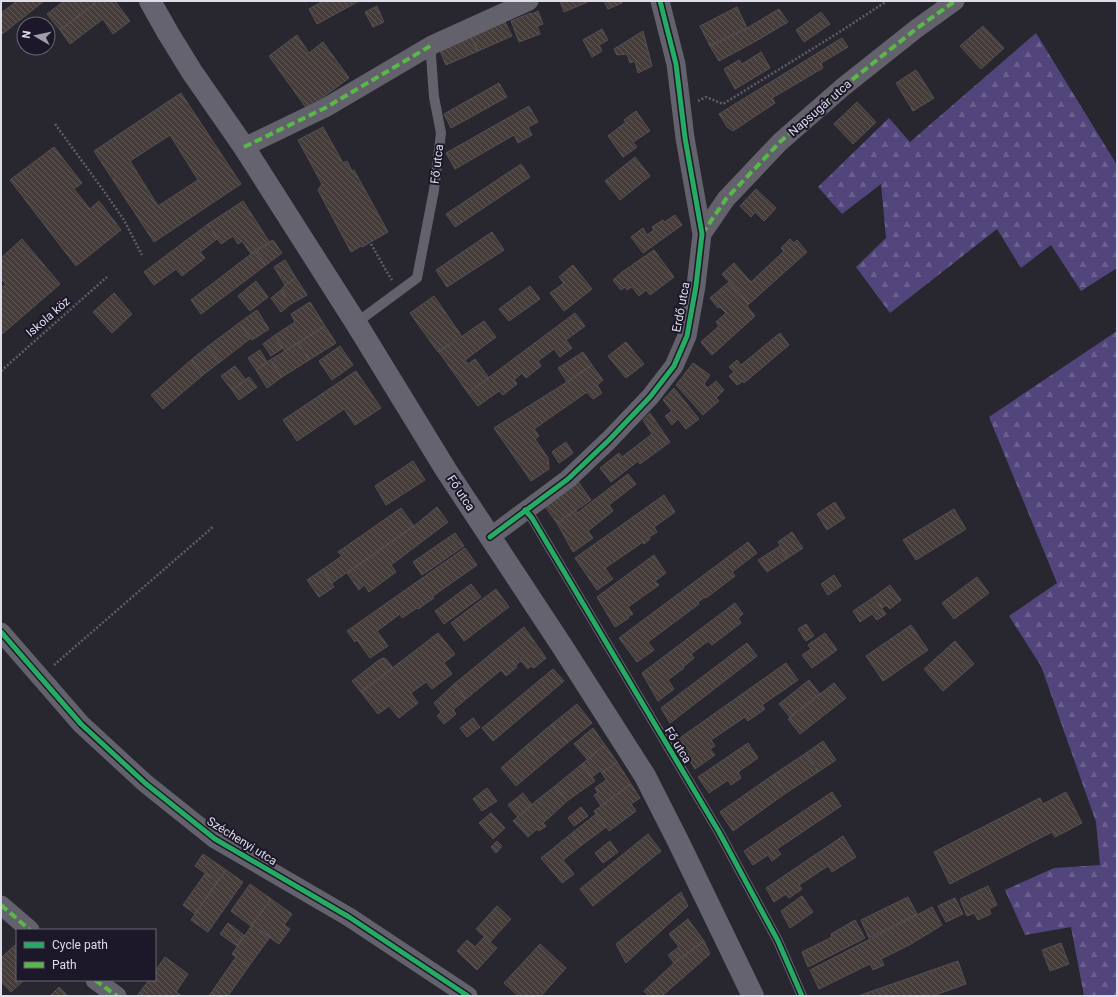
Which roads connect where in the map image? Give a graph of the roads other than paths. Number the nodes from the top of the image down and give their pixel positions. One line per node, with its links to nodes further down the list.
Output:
1 (150, 1): 6 (main road, Fő utca)
2 (529, 1): 5 (street)
3 (660, 1): 7 (street, Erdő utca)
4 (955, 1): 7 (street, Napsugár utca)
5 (432, 45): 6 (street); 8 (lane, Fő utca)
6 (244, 147): 8 (main road, Fő utca)
7 (702, 234): 9 (street, Erdő utca)
8 (356, 323): 10 (main road, Fő utca)
9 (525, 510): 10 (street, Erdő utca); 18 (lane, Fő utca)
10 (490, 537): 17 (main road, Fő utca)
11 (1, 632): 16 (street, Széchenyi utca)
12 (1, 905): 13 (street)
13 (29, 929)
14 (96, 981): 15 (street)
15 (117, 996)
16 (468, 996)
17 (753, 996)
18 (802, 996)

